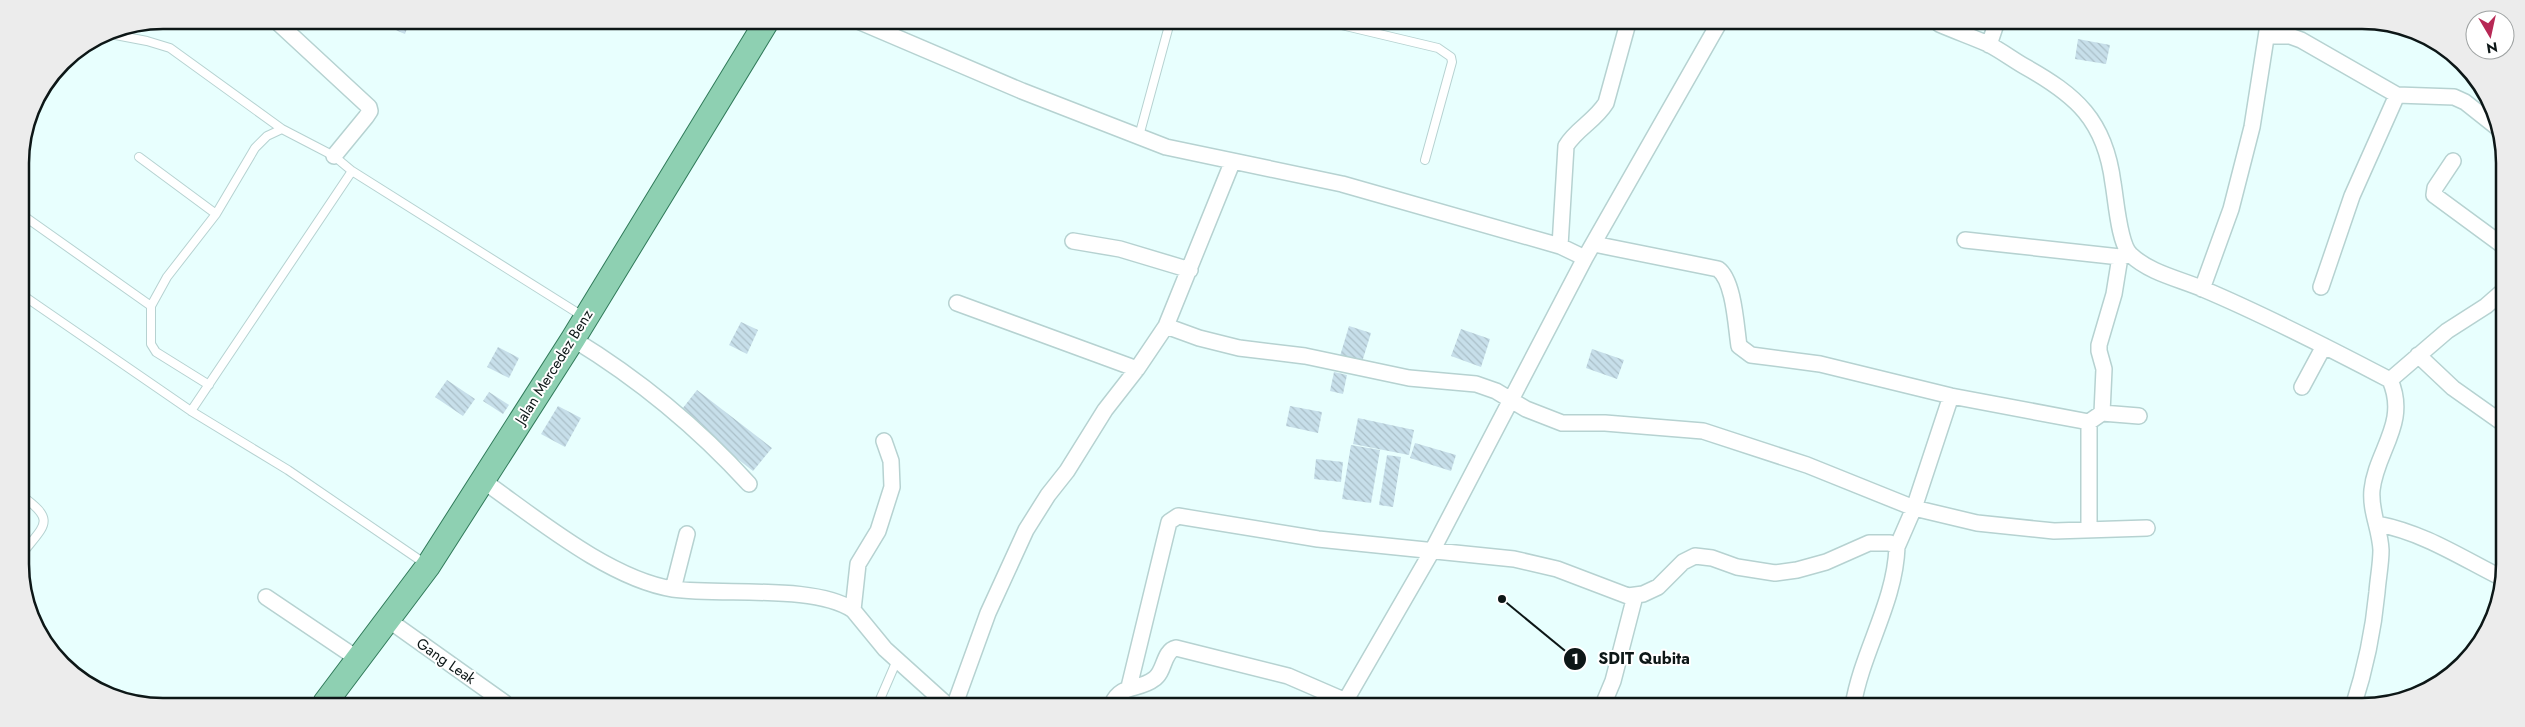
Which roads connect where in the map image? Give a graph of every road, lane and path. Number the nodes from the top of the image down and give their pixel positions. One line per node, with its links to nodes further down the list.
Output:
1 (286, 29): 17 (street)
2 (761, 29): 39 (main road, Jalan Mercedez Benz)
3 (875, 29): 16 (street)
4 (1168, 29): 16 (lane)
5 (1361, 29): 19 (lane)
6 (1626, 29): 29 (street)
7 (1716, 29): 28 (street)
8 (1951, 29): 12 (street)
9 (1994, 29): 12 (street)
10 (2268, 30): 13 (street); 34 (street)
11 (120, 36): 15 (lane)
12 (1989, 45): 30 (street)
13 (2397, 95): 14 (street); 33 (street)
14 (2489, 121)
15 (282, 130): 17 (lane); 23 (lane)
16 (1139, 136): 21 (street)
17 (334, 156): 22 (lane)
18 (140, 157): 23 (lane)
19 (1425, 160)
20 (2453, 161): 26 (street)
21 (1232, 163): 29 (street); 32 (street)
22 (352, 171): 39 (lane); 46 (lane)
23 (216, 214): 38 (lane)
24 (29, 220): 38 (lane)
25 (1965, 240): 30 (street)
26 (2496, 240)
27 (1074, 241): 32 (street)
28 (1594, 244): 31 (street); 48 (street)
29 (1560, 246): 31 (street)
30 (2125, 256): 34 (street); 51 (street)
31 (1585, 258): 49 (street)
32 (1190, 270): 40 (street)
33 (2321, 287)
34 (2202, 289): 42 (street)
35 (2496, 297): 43 (street)
36 (29, 300): 50 (lane)
37 (957, 303): 44 (street)
38 (151, 306): 46 (lane)
39 (586, 318): 41 (main road, Jalan Mercedez Benz)
40 (1166, 326): 44 (street); 49 (street)
41 (573, 339): 56 (main road, Jalan Mercedez Benz); 57 (street)
42 (2324, 346): 45 (street); 47 (street)
43 (2418, 355): 45 (street); 53 (street)
44 (1137, 369): 81 (street)
45 (2390, 380): 60 (street)
46 (209, 385): 50 (lane)
47 (2302, 387)
48 (1951, 396): 54 (street); 59 (street)
49 (1510, 399): 59 (street); 66 (street)
50 (191, 411): 67 (lane)
51 (2102, 413): 52 (street); 54 (street)
52 (2139, 416)
53 (2496, 418)
54 (2089, 422): 62 (street)
55 (884, 441): 72 (street)
56 (482, 480): 67 (main road, Jalan Mercedez Benz); 69 (street)
57 (749, 484)
58 (29, 501): 64 (lane)
59 (1914, 508): 62 (street); 65 (street)
60 (2378, 524): 68 (street); 87 (street)
61 (2147, 528): 62 (street)
62 (2089, 530)
63 (687, 534): 69 (street)
64 (29, 544)
65 (1897, 547): 70 (street); 86 (street)
66 (1432, 551): 70 (street); 76 (street); 84 (street)
67 (428, 566): 73 (main road, Jalan Mercedez Benz)
68 (2495, 574)
69 (673, 589): 72 (street)
70 (1635, 596): 85 (street)
71 (266, 597): 74 (street)
72 (853, 610): 75 (street)
73 (387, 619): 74 (main road, Jalan Mercedez Benz); 78 (street, Gang Leak)
74 (358, 659): 77 (main road, Jalan Mercedez Benz)
75 (897, 660): 79 (lane); 80 (street)
76 (1129, 687): 82 (street); 83 (street)
77 (329, 698)
78 (498, 698)
79 (881, 698)
80 (939, 698)
81 (957, 698)
82 (1116, 698)
83 (1337, 698)
84 (1351, 698)
85 (1606, 698)
86 (1855, 698)
87 (2356, 698)

